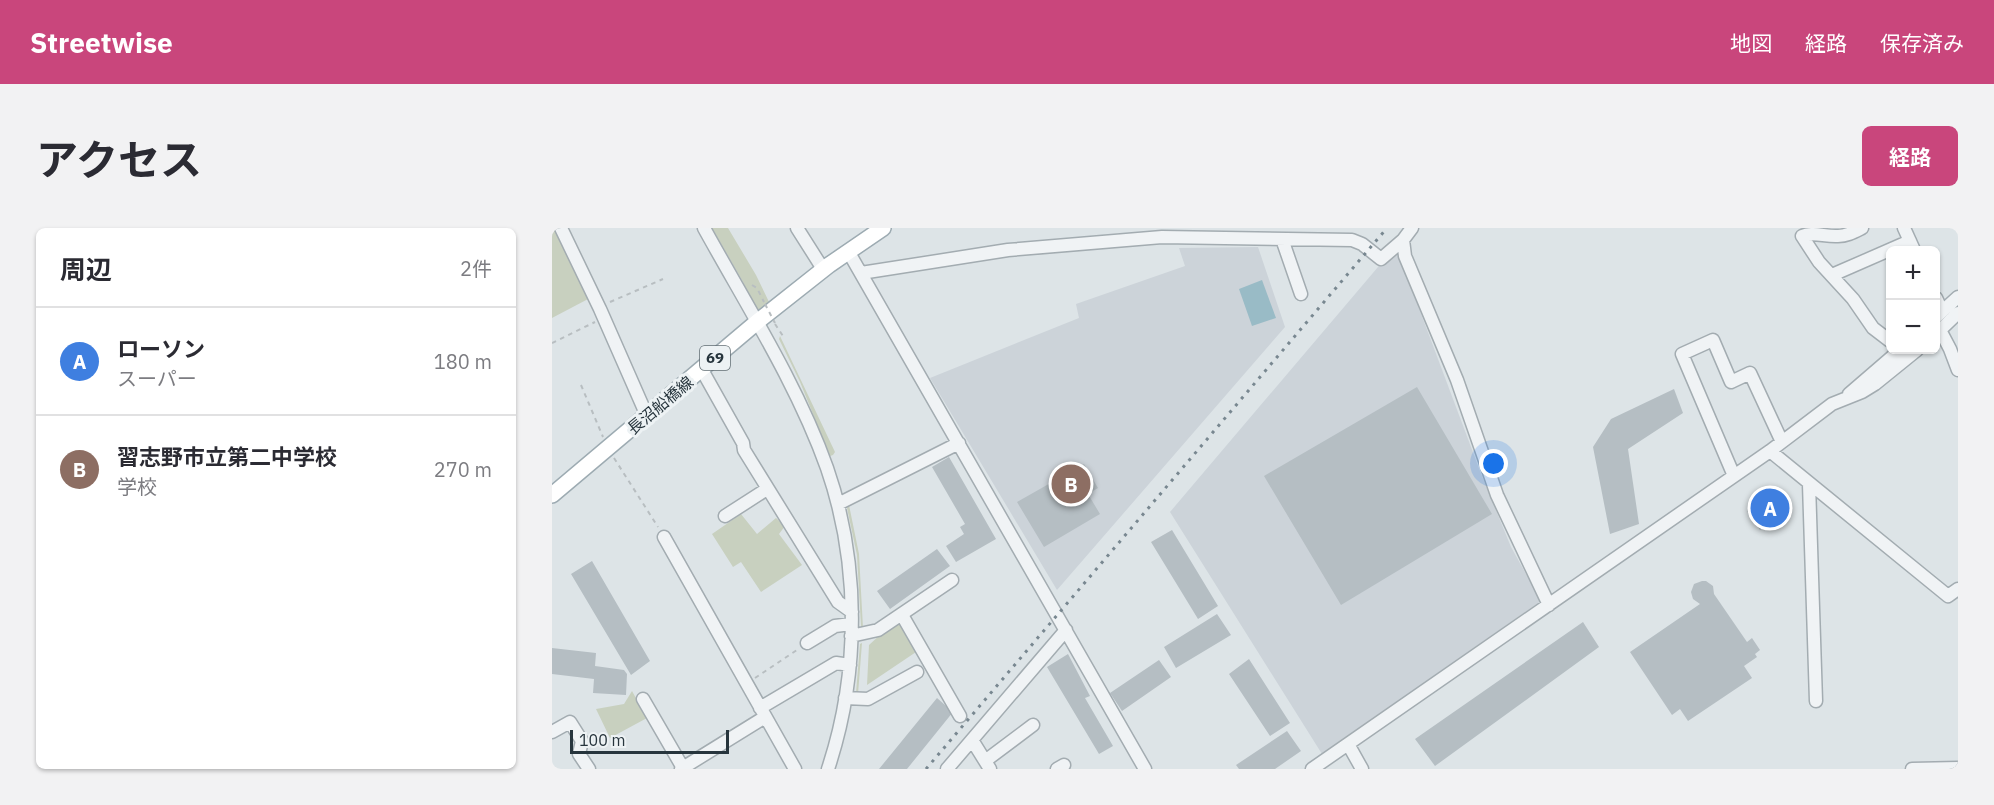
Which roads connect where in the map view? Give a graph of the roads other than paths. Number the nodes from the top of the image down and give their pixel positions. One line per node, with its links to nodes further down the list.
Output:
1 (561, 228): 35 (street)
2 (704, 228): 26 (street)
3 (797, 228): 19 (street)
4 (884, 228): 11 (main road, 長沼船橋線 / 69)
5 (1412, 228): 15 (street)
6 (1862, 228): 21 (street)
7 (1904, 228): 16 (street)
8 (1160, 232): 9 (street); 20 (street)
9 (1213, 233): 10 (street)
10 (1261, 233): 14 (street)
11 (862, 234): 17 (main road, 長沼船橋線 / 69)
12 (1304, 234): 13 (street); 14 (street)
13 (1329, 234): 15 (street)
14 (1282, 239): 22 (street)
15 (1403, 240): 48 (street)
16 (1912, 246)
17 (848, 251): 19 (main road, 長沼船橋線 / 69); 20 (street)
18 (1886, 255): 21 (street)
19 (823, 269): 26 (main road, 長沼船橋線 / 69)
20 (861, 273): 37 (street)
21 (1832, 275): 29 (street)
22 (1301, 294)
23 (1958, 297): 24 (street)
24 (1940, 313)
25 (1958, 313): 27 (street)
26 (757, 322): 32 (main road, 長沼船橋線 / 69); 43 (street)
27 (1940, 330)
28 (1940, 335): 33 (street)
29 (1886, 337)
30 (1895, 354): 34 (street)
31 (1912, 354): 34 (street)
32 (702, 370): 35 (main road, 長沼船橋線 / 69); 41 (street)
33 (1958, 370)
34 (1846, 397): 36 (street)
35 (647, 416): 42 (main road, 長沼船橋線 / 69)
36 (1782, 442): 38 (street); 39 (street)
37 (959, 443): 43 (street); 51 (street)
38 (1770, 451): 39 (street); 40 (street)
39 (1734, 476): 48 (street)
40 (1809, 484): 47 (street); 57 (street)
41 (767, 489): 44 (street); 50 (street)
42 (552, 495)
43 (838, 504): 50 (street)
44 (725, 516)
45 (664, 537): 58 (street)
46 (952, 580): 49 (street)
47 (1958, 589)
48 (1549, 605): 63 (street)
49 (902, 615): 50 (street); 59 (street)
50 (851, 624): 52 (street); 53 (street)
51 (1066, 630): 62 (street); 71 (street)
52 (807, 643)
53 (850, 665): 55 (street); 58 (street)
54 (917, 672): 55 (street)
55 (845, 698): 69 (street)
56 (643, 699): 65 (street)
57 (1816, 701)
58 (763, 713): 65 (street); 68 (street)
59 (960, 716)
60 (1034, 725): 64 (street)
61 (552, 732): 67 (street)
62 (972, 740): 64 (street); 70 (street)
63 (1348, 744): 72 (street); 73 (street)
64 (987, 765)
65 (682, 768)
66 (1958, 768): 75 (street)
67 (589, 769)
68 (795, 769)
69 (828, 769)
70 (947, 769)
71 (1145, 769)
72 (1312, 769)
73 (1362, 769)
74 (1912, 769): 75 (street)
75 (1924, 769)

